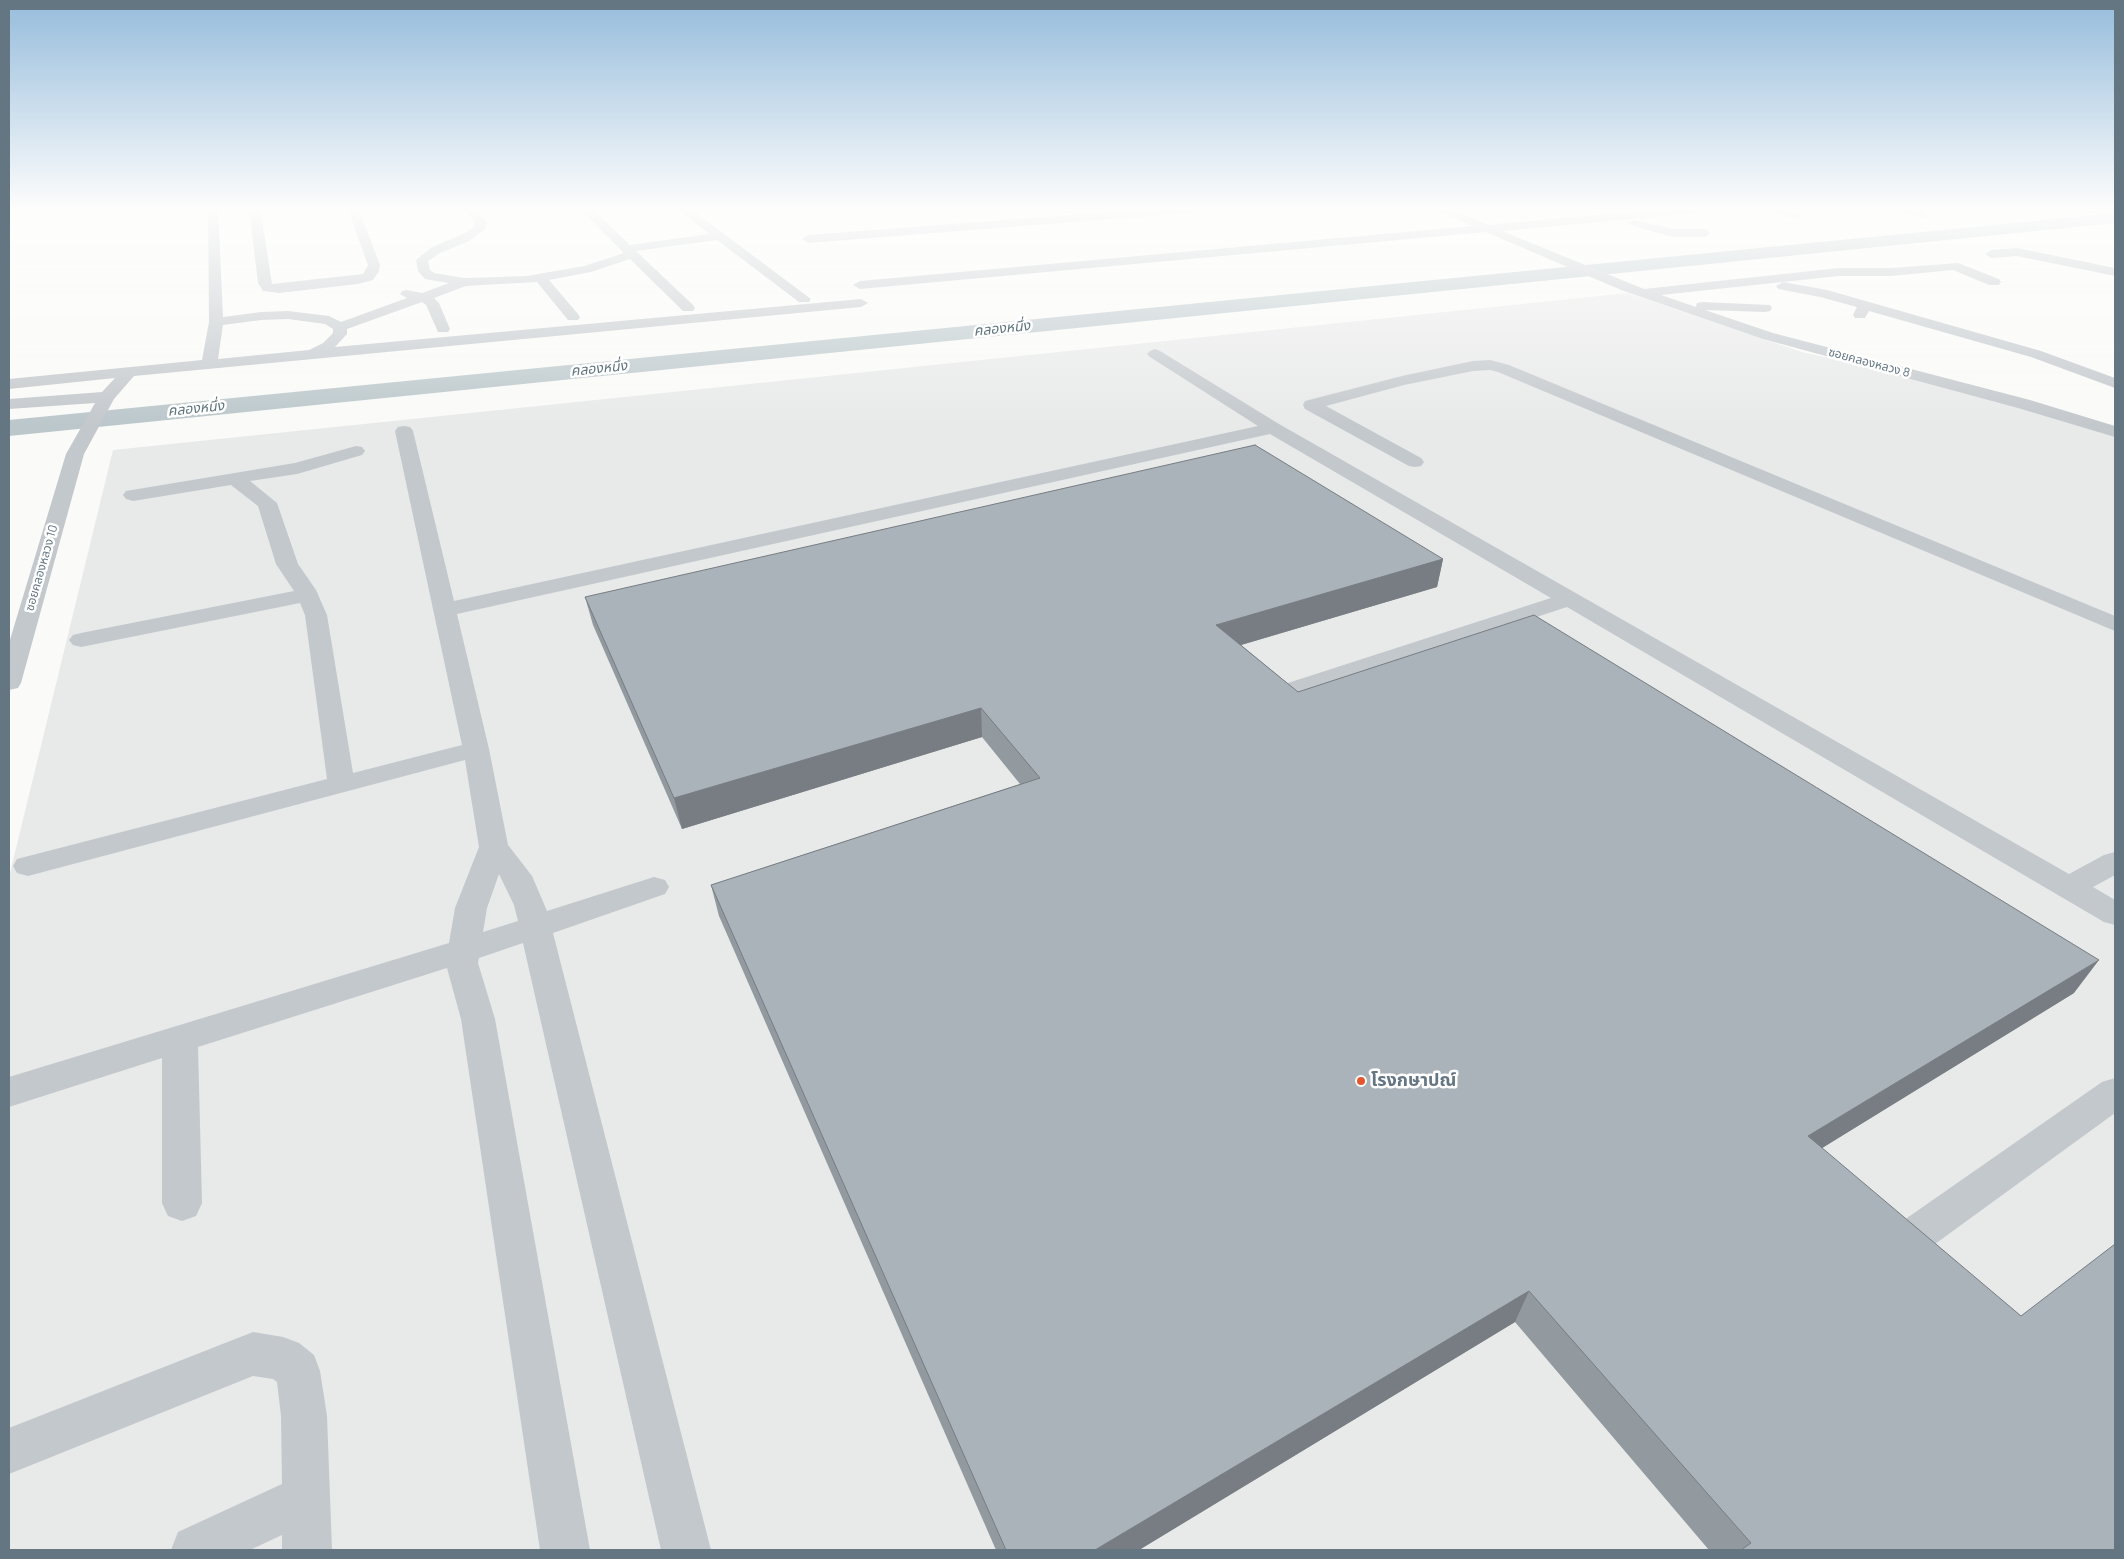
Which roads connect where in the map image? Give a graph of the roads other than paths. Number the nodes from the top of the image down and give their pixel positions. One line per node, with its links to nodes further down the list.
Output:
1 (215, 280): 28 (street)
2 (265, 280): 3 (street)
3 (359, 280)
4 (421, 280): 19 (street)
5 (452, 280): 15 (street)
6 (508, 280): 15 (street)
7 (542, 280): 27 (street)
8 (659, 280): 24 (street)
9 (779, 280): 20 (street)
10 (919, 280): 17 (street)
11 (1609, 280): 18 (street, ซอยคลองหลวง 8)
12 (1760, 280): 14 (street)
13 (1988, 280): 16 (street)
14 (1747, 281): 18 (street); 39 (street)
15 (465, 282): 19 (street)
16 (1994, 282)
17 (860, 285)
18 (1641, 292): 23 (street, ซอยคลองหลวง 8)
19 (424, 296): 29 (street); 30 (street)
20 (804, 298)
21 (861, 303): 31 (street)
22 (339, 307): 26 (street)
23 (1683, 307): 25 (street); 45 (street, ซอยคลองหลวง 8)
24 (688, 308)
25 (1765, 308)
26 (312, 317): 28 (street); 29 (street)
27 (574, 317)
28 (216, 322): 33 (street)
29 (340, 327): 31 (street)
30 (443, 329)
31 (312, 354): 33 (street)
32 (1155, 354): 43 (street)
33 (209, 364): 35 (street)
34 (1393, 366): 37 (street)
35 (129, 372): 40 (street); 41 (street, ซอยคลองหลวง 10)
36 (1519, 375): 37 (street); 38 (street); 53 (street)
37 (1416, 378): 47 (street)
38 (1490, 381)
39 (2115, 383)
40 (9, 384)
41 (106, 400): 42 (street); 55 (street, ซอยคลองหลวง 10)
42 (9, 404)
43 (1273, 428): 51 (street); 52 (street)
44 (404, 431): 52 (street)
45 (2115, 432)
46 (356, 451): 48 (street)
47 (1415, 462)
48 (234, 478): 49 (street); 50 (street)
49 (134, 495)
50 (307, 595): 54 (street); 58 (street)
51 (1570, 599): 56 (street); 63 (street)
52 (445, 610): 57 (street)
53 (2115, 624)
54 (82, 640)
55 (9, 682)
56 (1253, 702)
57 (476, 749): 58 (street); 59 (street)
58 (342, 784): 61 (street)
59 (494, 847): 65 (street); 66 (street)
60 (2115, 862): 63 (street)
61 (28, 866)
62 (654, 887): 65 (street)
63 (2070, 887): 64 (street)
64 (2115, 914)
65 (535, 928): 66 (street); 77 (street)
66 (463, 951): 67 (street); 76 (street)
67 (180, 1041): 68 (street); 70 (street)
68 (9, 1092)
69 (2115, 1094): 71 (street)
70 (182, 1202)
71 (1921, 1231)
72 (9, 1451): 73 (street)
73 (306, 1498): 74 (street); 75 (street)
74 (196, 1550)
75 (307, 1550)
76 (565, 1550)
77 (686, 1550)

